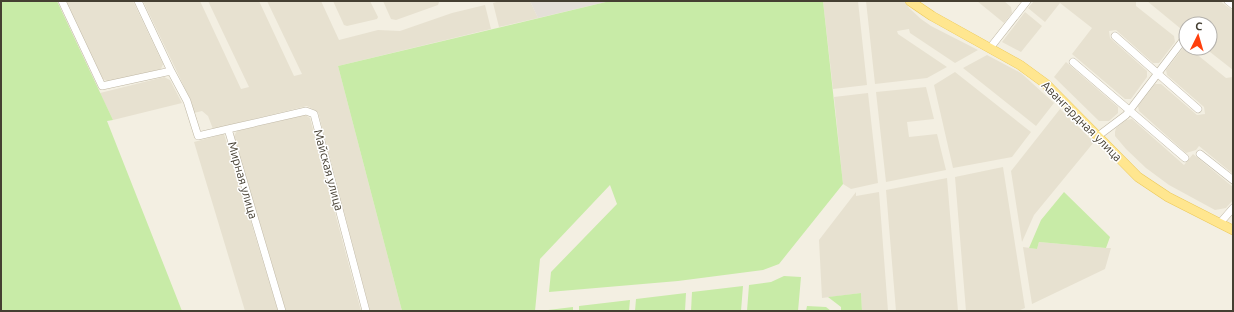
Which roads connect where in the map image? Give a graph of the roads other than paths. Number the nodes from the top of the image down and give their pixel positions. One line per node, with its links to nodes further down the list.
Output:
1 (62, 1): 11 (street)
2 (138, 1): 11 (street, Мирная улица)
3 (910, 1): 9 (main road, Авангардная улица)
4 (1027, 1): 9 (street)
5 (1228, 1): 6 (street)
6 (1233, 5)
7 (1115, 36): 12 (street)
8 (1178, 47): 12 (street)
9 (990, 48): 16 (main road, Авангардная улица)
10 (1073, 62): 14 (street)
11 (170, 71): 15 (street, Мирная улица)
12 (1158, 73): 13 (street); 14 (street)
13 (1198, 109)
14 (1129, 110): 16 (street); 18 (street)
15 (228, 129): 23 (street, Мирная улица); 24 (street, Майская улица)
16 (1098, 136): 21 (main road, Авангардная улица)
17 (1200, 154): 19 (street)
18 (1185, 158)
19 (1233, 180)
20 (1233, 208): 21 (street)
21 (1220, 223): 22 (main road, Авангардная улица)
22 (1233, 230)
23 (282, 311)
24 (366, 311)

